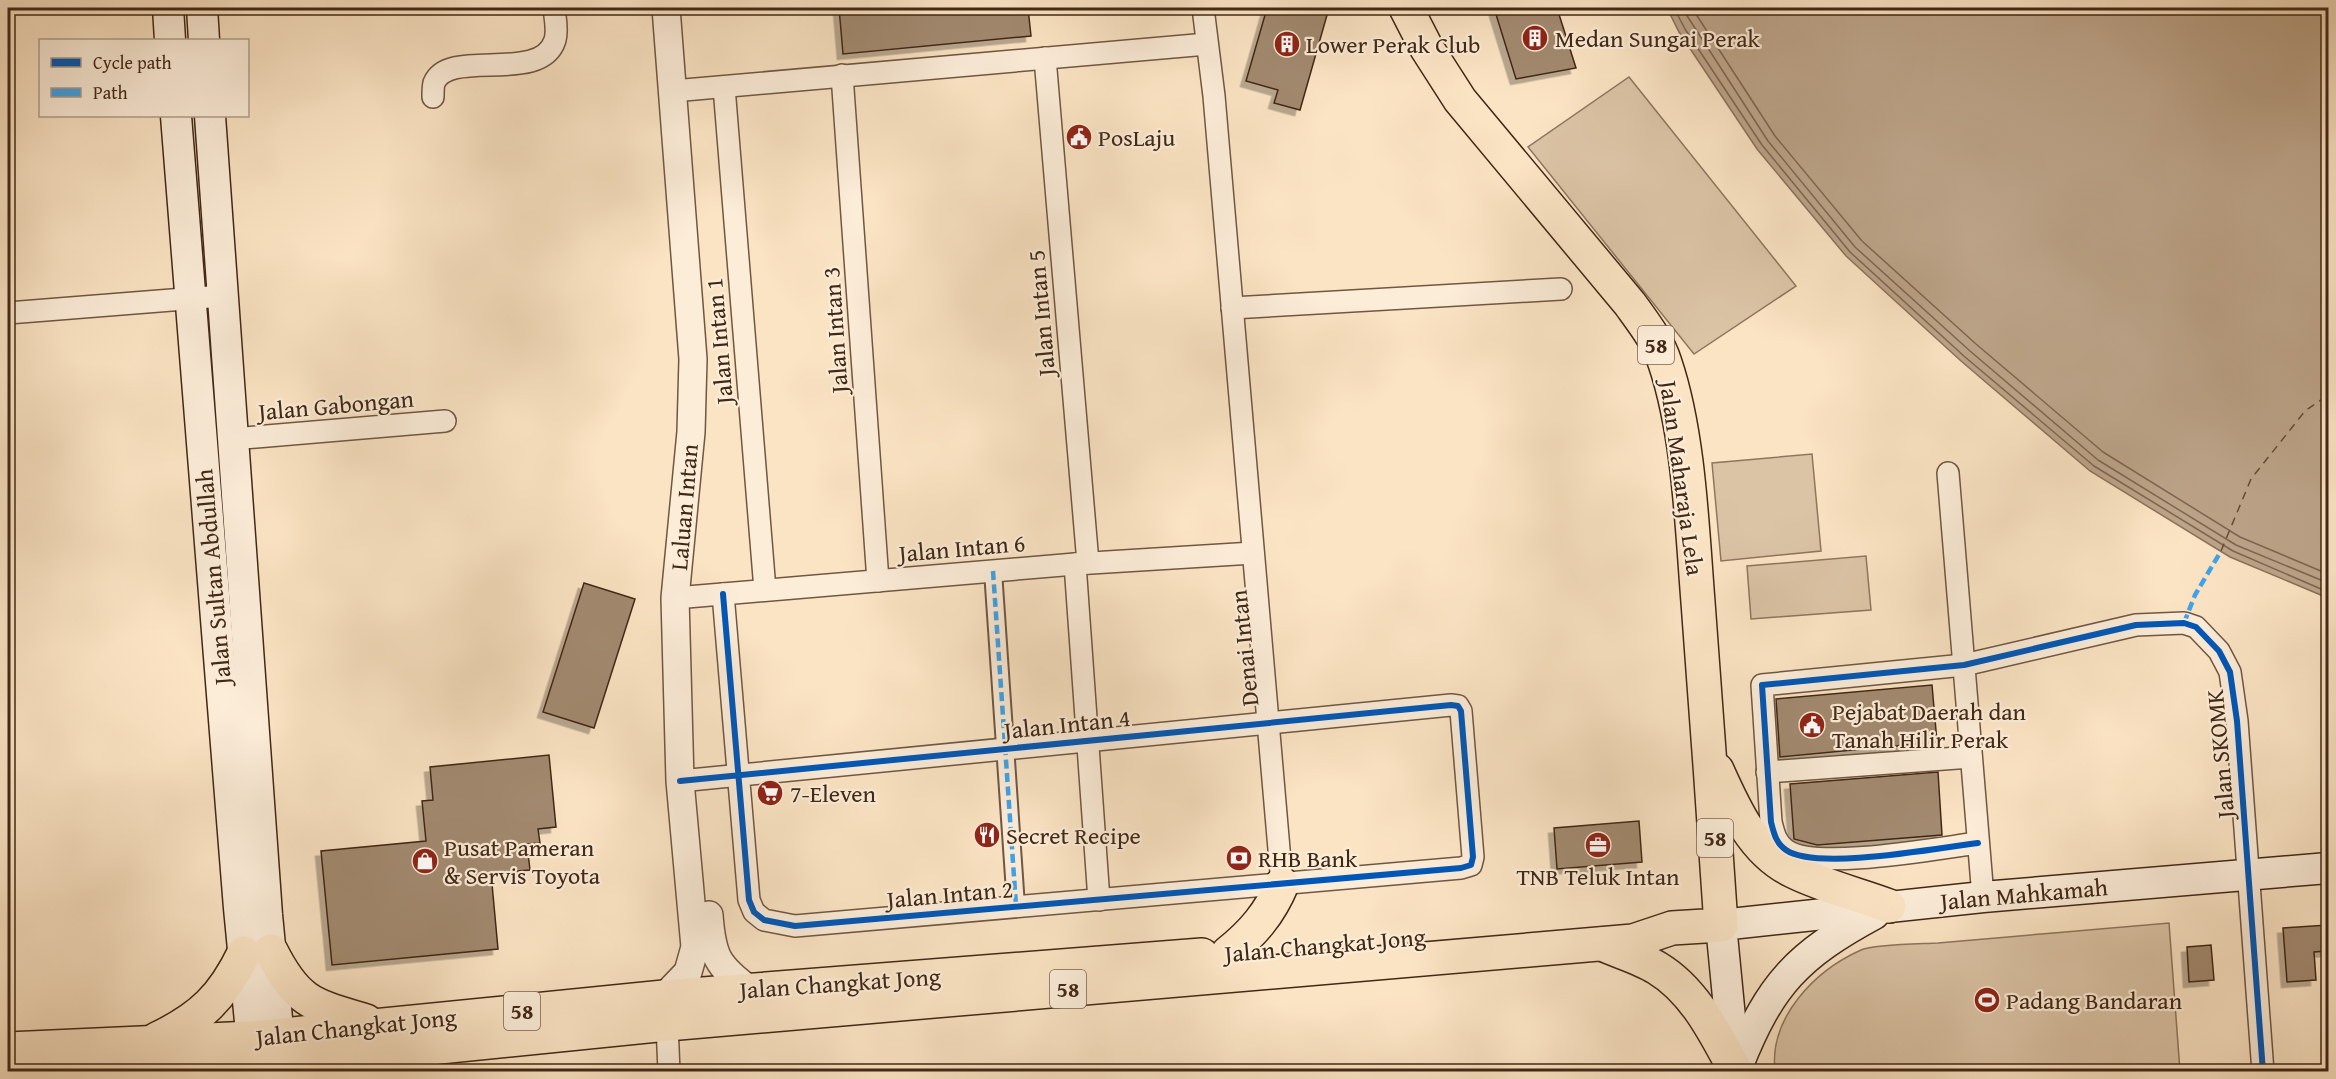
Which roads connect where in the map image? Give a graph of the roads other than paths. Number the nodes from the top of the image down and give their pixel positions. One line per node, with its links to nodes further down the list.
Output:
1 (168, 8): 8 (main road)
2 (202, 8): 9 (main road)
3 (554, 8): 15 (street)
4 (666, 8): 14 (street, Laluan Intan)
5 (684, 8): 14 (street, Laluan Intan)
6 (1203, 8): 10 (street, Denai Intan)
7 (1406, 8): 37 (highway, Jalan Maharaja Lela / 58)
8 (170, 39)
9 (204, 39)
10 (1207, 44): 11 (street); 21 (street, Denai Intan)
11 (1046, 58): 12 (street); 27 (street, Jalan Intan 5)
12 (842, 75): 13 (street); 29 (street, Jalan Intan 3)
13 (724, 87): 14 (street); 30 (street, Jalan Intan 1)
14 (682, 90): 32 (street, Laluan Intan)
15 (433, 97)
16 (176, 117): 20 (main road, Jalan Sultan Abdullah)
17 (210, 117): 19 (main road, Jalan Sultan Abdullah)
18 (1561, 289): 21 (street)
19 (222, 296): 20 (street); 24 (main road, Jalan Sultan Abdullah)
20 (190, 298): 22 (street); 54 (main road, Jalan Sultan Abdullah)
21 (1232, 308): 26 (street, Denai Intan)
22 (8, 313)
23 (445, 421): 24 (street, Jalan Gabongan)
24 (232, 439): 54 (main road, Jalan Sultan Abdullah)
25 (1948, 473): 33 (street)
26 (1253, 553): 27 (street, Jalan Intan 6); 34 (street, Denai Intan)
27 (1081, 564): 28 (street, Jalan Intan 6); 35 (street, Jalan Intan 5)
28 (993, 571): 29 (street, Jalan Intan 6); 36 (street)
29 (878, 581): 30 (street, Jalan Intan 6)
30 (765, 590): 31 (street, Jalan Intan 6)
31 (723, 594): 32 (street, Jalan Intan 6); 40 (street, Jalan Intan 2)
32 (682, 598): 41 (street, Laluan Intan)
33 (1964, 665): 38 (street); 39 (street); 45 (street, Jalan SKOMK)
34 (1269, 722): 35 (street, Jalan Intan 4); 43 (street, Jalan Intan 4); 46 (street, Denai Intan)
35 (1088, 740): 36 (street, Jalan Intan 4); 48 (street, Jalan Intan 5)
36 (1004, 748): 40 (street, Jalan Intan 4); 49 (street)
37 (1709, 752): 50 (highway); 51 (highway, Jalan Maharaja Lela / 58)
38 (1971, 757): 39 (street); 42 (street)
39 (1767, 772): 42 (street)
40 (739, 775): 41 (street, Jalan Intan 4); 49 (street, Jalan Intan 2)
41 (689, 780): 56 (street, Laluan Intan); 57 (street, Laluan Intan)
42 (1978, 843): 47 (street)
43 (1471, 865): 46 (street, Jalan Intan 2)
44 (2328, 868): 45 (main road, Jalan Mahkamah)
45 (2248, 876): 47 (main road, Jalan Mahkamah); 67 (street)
46 (1282, 884): 48 (street, Jalan Intan 2); 55 (highway)
47 (1983, 897): 50 (main road, Jalan Mahkamah)
48 (1099, 900): 49 (street, Jalan Intan 2)
49 (1016, 906)
50 (1889, 906): 51 (main road, Jalan Mahkamah); 66 (main road)
51 (1721, 925): 52 (highway, Jalan Changkat Jong / 58); 66 (main road)
52 (1672, 928): 53 (highway, Jalan Changkat Jong / 58); 55 (highway, Jalan Changkat Jong / 58)
53 (1601, 944): 57 (highway, Jalan Changkat Jong / 58); 66 (highway)
54 (257, 952): 58 (highway); 61 (main road, Jalan Sultan Abdullah); 62 (highway)
55 (1228, 953): 56 (highway, Jalan Changkat Jong / 58)
56 (750, 990): 57 (highway, Jalan Changkat Jong / 58)
57 (666, 1011): 58 (highway, Jalan Changkat Jong / 58); 59 (highway, Jalan Changkat Jong / 58); 65 (street)
58 (380, 1025): 61 (highway, Jalan Changkat Jong / 58)
59 (463, 1046): 61 (highway, Jalan Changkat Jong / 58); 64 (highway)
60 (8, 1049): 62 (highway, Jalan Changkat Jong / 58)
61 (268, 1057): 62 (highway, Jalan Changkat Jong / 58)
62 (162, 1061): 63 (highway, Jalan Changkat Jong / 58)
63 (42, 1071)
64 (384, 1071)
65 (669, 1071)
66 (1735, 1071)
67 (2263, 1071)

